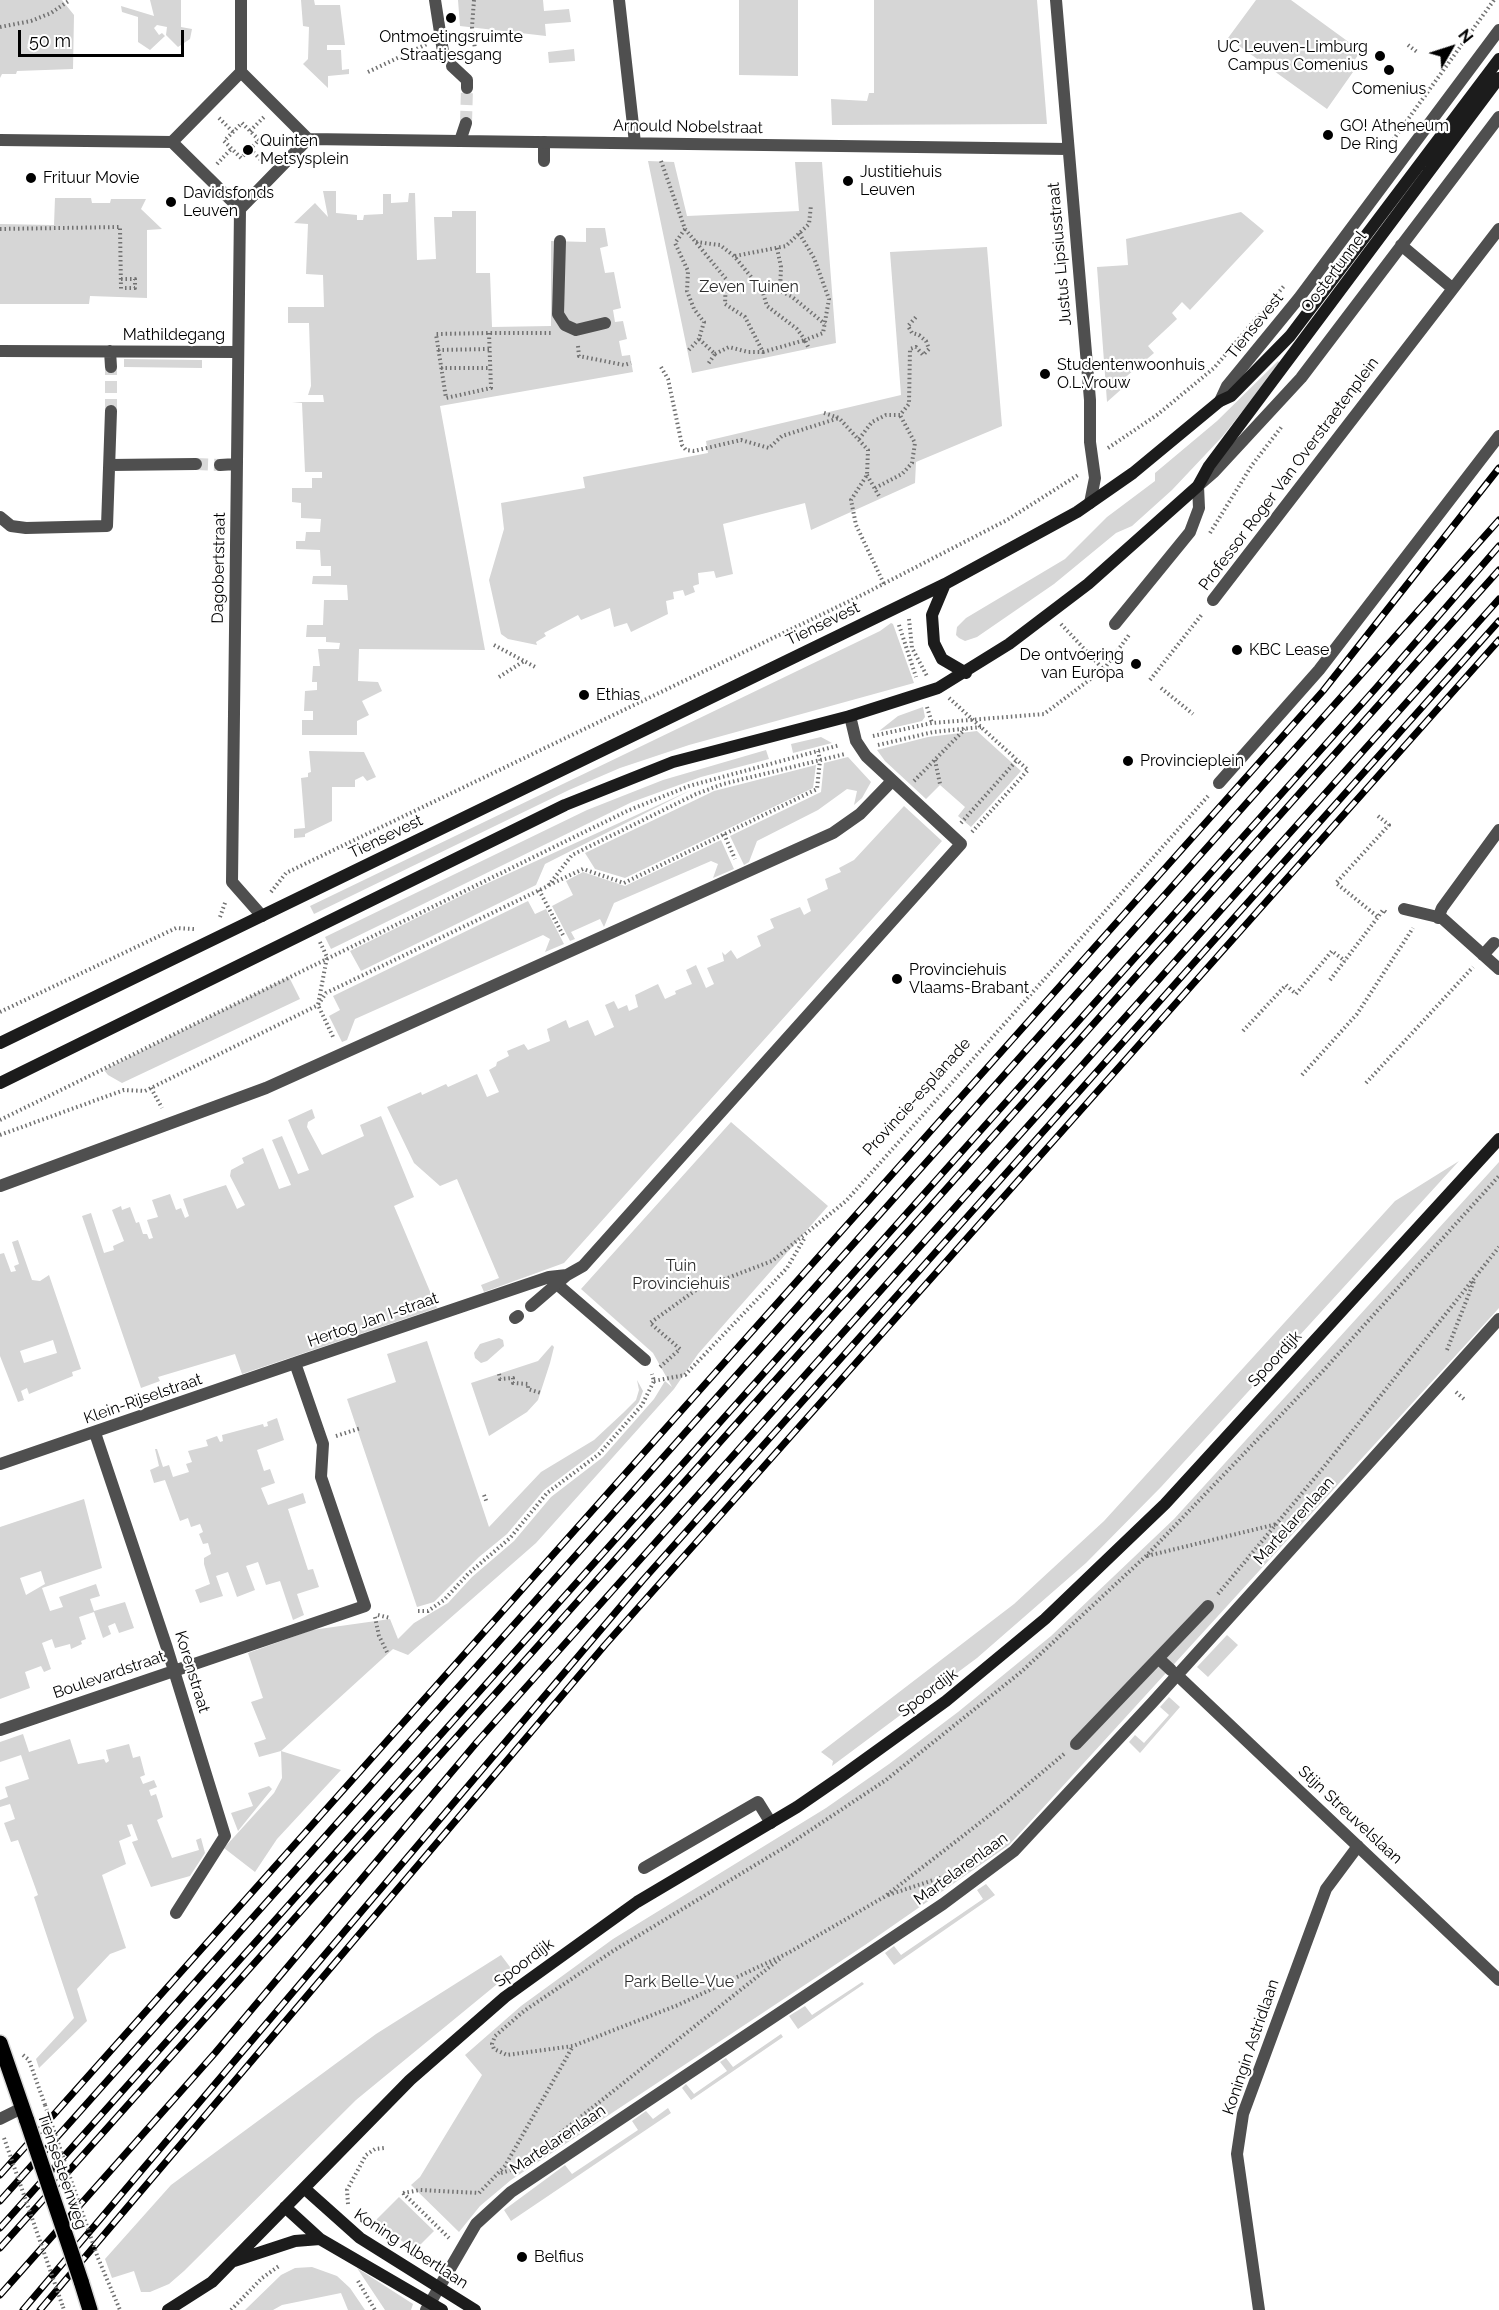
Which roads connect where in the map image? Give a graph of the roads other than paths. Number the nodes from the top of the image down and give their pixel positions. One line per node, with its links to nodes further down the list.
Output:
1 (241, 0): 7 (street)
2 (435, 0): 9 (street)
3 (619, 0): 17 (street)
4 (1056, 0): 18 (street, Justus Lipsiusstraat)
5 (1499, 30): 30 (street, Tiensevest)
6 (1499, 58): 30 (main road, Oostertunnel)
7 (241, 72): 12 (street); 15 (street)
8 (1499, 78): 37 (main road, Oostertunnel)
9 (467, 88)
10 (1499, 117): 23 (street)
11 (466, 123): 14 (street)
12 (308, 139): 14 (street, Arnould Nobelstraat); 20 (street)
13 (0, 140): 15 (street)
14 (460, 141): 16 (street, Arnould Nobelstraat)
15 (172, 142): 20 (street)
16 (544, 142): 17 (street, Arnould Nobelstraat); 19 (street)
17 (635, 142): 18 (street, Arnould Nobelstraat)
18 (1068, 149): 38 (street, Justus Lipsiusstraat)
19 (544, 161)
20 (240, 208): 28 (street, Dagobertstraat)
21 (1499, 229): 24 (street, Professor Roger Van Overstraetenplein)
22 (560, 241): 25 (street)
23 (1401, 245): 24 (street); 37 (street)
24 (1452, 288): 41 (street, Professor Roger Van Overstraetenplein)
25 (605, 323)
26 (0, 351): 27 (street, Mathildegang)
27 (110, 351): 28 (street, Mathildegang); 29 (street, Mathildegang)
28 (238, 352): 34 (street, Dagobertstraat)
29 (111, 367)
30 (1220, 401): 38 (main road, Tiensevest)
31 (111, 411): 35 (street)
32 (1499, 436): 46 (street)
33 (196, 464): 35 (street)
34 (236, 464): 36 (street); 49 (street, Dagobertstraat)
35 (110, 465): 39 (street)
36 (220, 465)
37 (1198, 486): 42 (street); 43 (main road)
38 (1090, 504): 40 (main road, Tiensevest)
39 (0, 517)
40 (945, 584): 43 (main road); 49 (main road, Tiensevest)
41 (1213, 600)
42 (1115, 624)
43 (966, 673): 44 (main road)
44 (850, 716): 45 (street); 55 (main road)
45 (891, 782): 57 (street); 58 (street)
46 (1219, 783)
47 (1499, 830): 50 (street)
48 (1404, 909): 50 (street)
49 (262, 916): 54 (main road, Tiensevest)
50 (1438, 918): 52 (street)
51 (1494, 943): 52 (street)
52 (1483, 955): 53 (street)
53 (1499, 969)
54 (0, 1043)
55 (0, 1083)
56 (1499, 1139): 73 (main road, Spoordijk)
57 (0, 1186)
58 (567, 1275): 59 (street); 63 (street, Hertog Jan I-straat)
59 (558, 1285): 60 (street); 62 (street)
60 (531, 1306)
61 (1499, 1319): 70 (street, Martelarenlaan)
62 (645, 1360)
63 (296, 1363): 64 (street, Klein-Rijselstraat); 66 (street, Hertog Jan I-straat)
64 (95, 1433): 65 (street, Klein-Rijselstraat); 69 (street, Korenstraat)
65 (0, 1464)
66 (364, 1606): 69 (street, Boulevardstraat)
67 (1208, 1606): 68 (street)
68 (1158, 1658): 70 (street, Stijn Streuvelslaan); 72 (street)
69 (174, 1670): 71 (street, Boulevardstraat); 76 (street, Korenstraat)
70 (1174, 1673): 74 (street, Stijn Streuvelslaan); 85 (street, Martelarenlaan)
71 (0, 1730)
72 (1076, 1744)
73 (771, 1823): 75 (street); 81 (main road, Spoordijk)
74 (1358, 1846): 77 (street, Stijn Streuvelslaan); 91 (street, Koningin Astridlaan)
75 (644, 1869)
76 (176, 1913)
77 (1499, 1980)
78 (0, 2043): 79 (main road, Tiensesteenweg)
79 (24, 2115): 80 (street); 87 (main road, Tiensesteenweg, bridge)
80 (0, 2119)
81 (304, 2188): 82 (main road); 85 (main road, Koning Albertlaan)
82 (285, 2207): 83 (main road, Koning Albertlaan); 84 (main road)
83 (320, 2239): 84 (main road); 86 (main road, Koning Albertlaan)
84 (233, 2262): 88 (main road)
85 (439, 2288): 86 (street, Martelarenlaan); 90 (main road, Koning Albertlaan)
86 (428, 2306): 89 (main road, Koning Albertlaan)
87 (90, 2310)
88 (168, 2310)
89 (442, 2310)
90 (475, 2310)
91 (1259, 2310)

